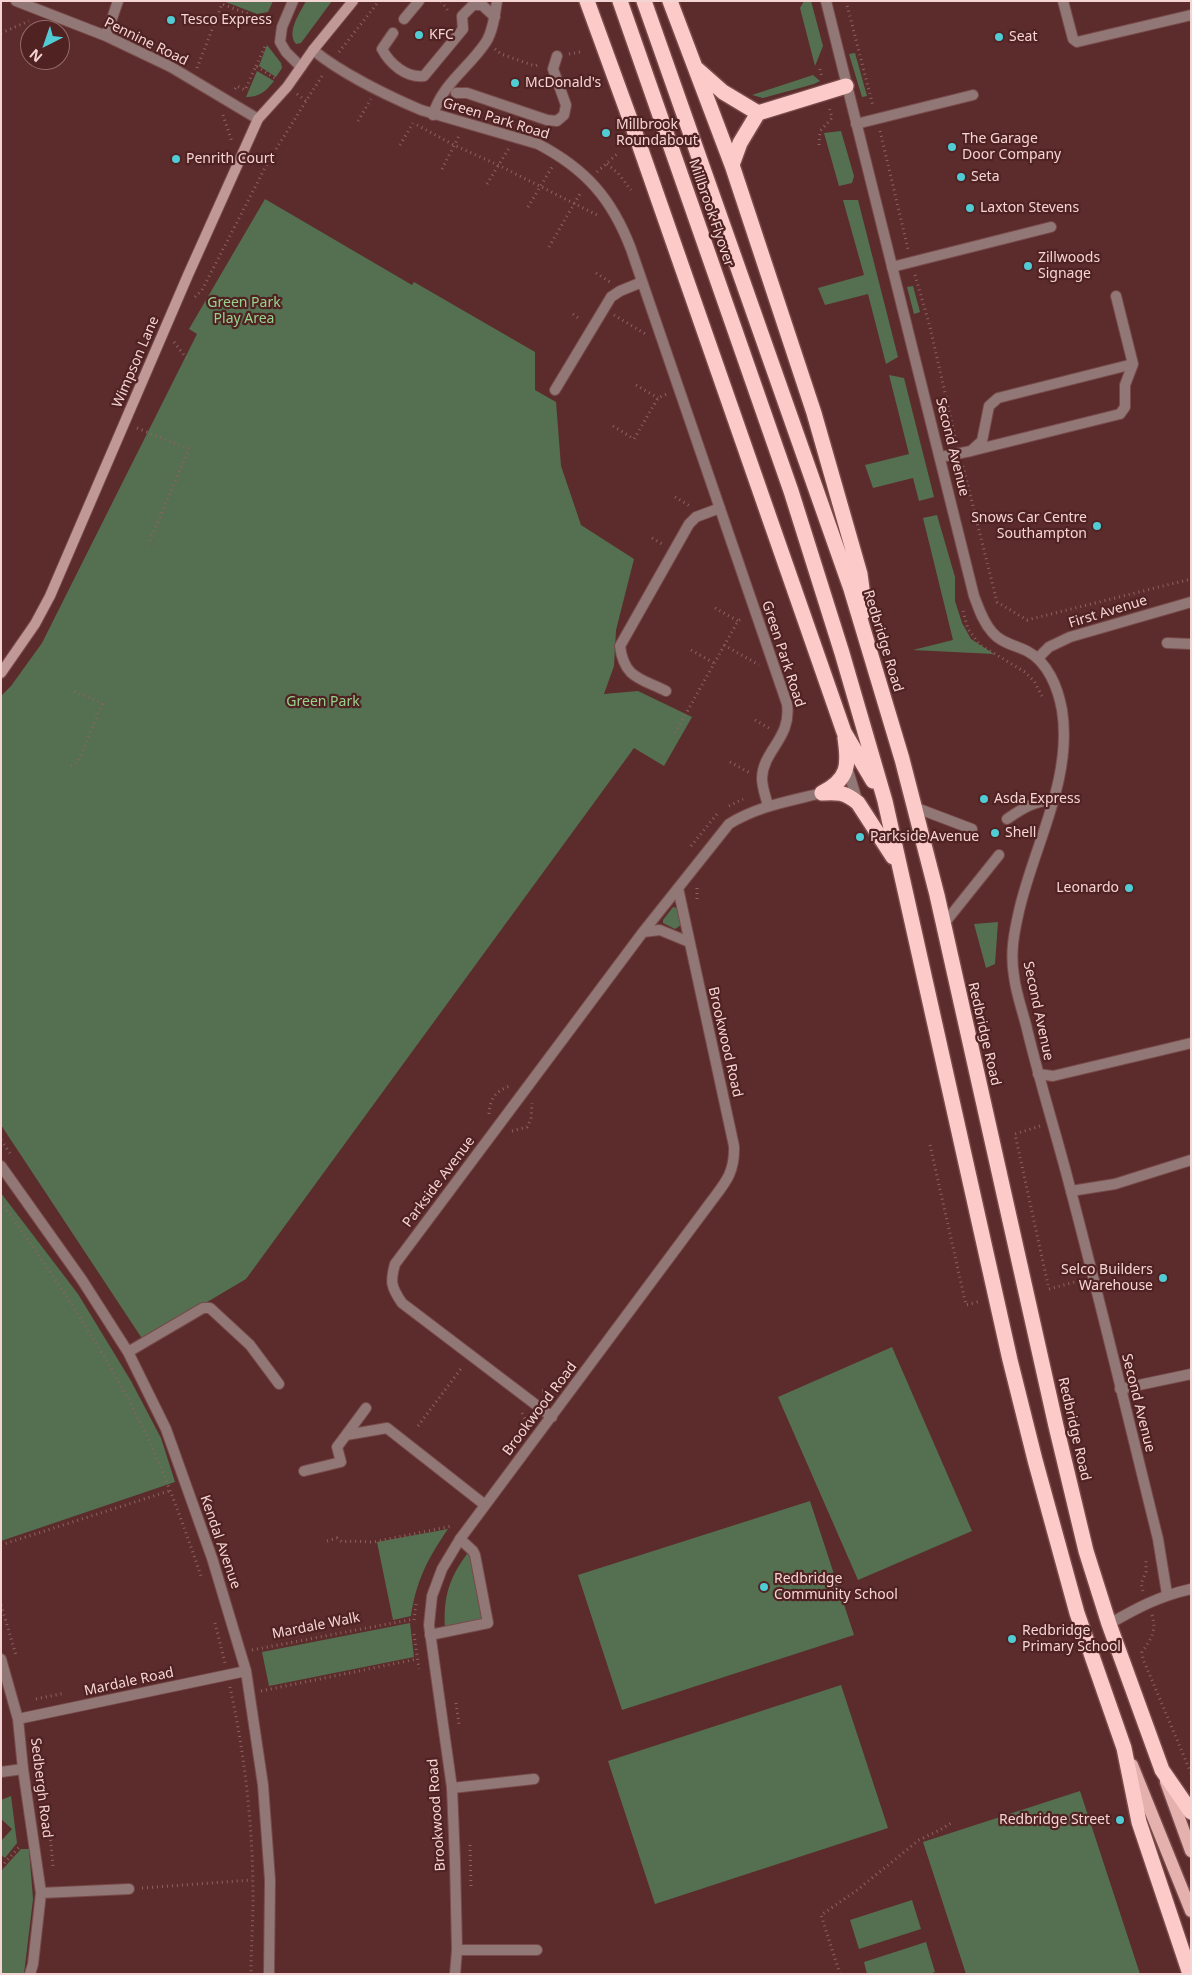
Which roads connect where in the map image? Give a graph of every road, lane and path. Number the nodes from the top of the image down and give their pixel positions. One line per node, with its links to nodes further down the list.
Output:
1 (16, 1): 16 (street, Pennine Road)
2 (118, 1): 23 (street)
3 (216, 1): 15 (path)
4 (293, 1): 29 (street)
5 (353, 1): 25 (street, Wimpson Lane)
6 (419, 1): 20 (street)
7 (497, 1): 19 (street)
8 (587, 1): 106 (highway)
9 (620, 1): 114 (highway, Millbrook Flyover)
10 (644, 1): 72 (highway, Millbrook Flyover)
11 (670, 1): 28 (highway)
12 (826, 1): 31 (street, Second Avenue)
13 (846, 1): 40 (path)
14 (1064, 1): 18 (street)
15 (222, 4): 17 (path); 30 (path)
16 (47, 12): 21 (path); 23 (street, Pennine Road)
17 (277, 12)
18 (1191, 15)
19 (495, 18): 22 (street); 24 (street)
20 (404, 20)
21 (1, 33)
22 (393, 33)
23 (106, 36): 30 (street, Pennine Road)
24 (487, 42): 27 (path); 39 (street)
25 (313, 50): 29 (street, Wimpson Lane); 32 (street, Green Park Road)
26 (580, 52): 27 (path)
27 (556, 56): 33 (street)
28 (692, 64): 37 (highway); 55 (highway)
29 (301, 67): 41 (street, Wimpson Lane)
30 (192, 80): 41 (street, Pennine Road)
31 (846, 86): 37 (highway); 45 (street, Second Avenue)
32 (377, 88): 36 (street, Green Park Road); 42 (path)
33 (456, 93)
34 (973, 95): 40 (street)
35 (306, 101): 52 (path)
36 (406, 104): 39 (street, Green Park Road); 43 (path)
37 (758, 113): 55 (highway)
38 (222, 114): 49 (path)
39 (433, 115): 44 (street, Green Park Road)
40 (876, 118): 45 (street); 66 (path)
41 (258, 119): 49 (street, Wimpson Lane)
42 (358, 120)
43 (413, 123): 47 (path); 48 (path)
44 (466, 123): 46 (street, Green Park Road); 48 (path)
45 (856, 124): 67 (street, Second Avenue)
46 (516, 136): 51 (street, Green Park Road); 54 (path)
47 (400, 145)
48 (454, 145): 54 (path); 56 (path)
49 (245, 149): 52 (path); 81 (street, Wimpson Lane)
50 (617, 154): 53 (path)
51 (560, 155): 57 (street, Green Park Road); 59 (path)
52 (268, 162): 70 (path)
53 (607, 164): 57 (path); 60 (path)
54 (498, 165): 58 (path); 59 (path)
55 (732, 165): 97 (highway)
56 (442, 169)
57 (589, 178): 61 (path); 64 (street, Green Park Road)
58 (487, 184)
59 (540, 187): 61 (path); 62 (path)
60 (631, 190)
61 (574, 204): 64 (path); 65 (path)
62 (528, 207)
63 (1051, 227): 66 (street)
64 (625, 232): 68 (street, Green Park Road)
65 (549, 247)
66 (911, 262): 67 (street); 84 (path)
67 (892, 267): 85 (street, Second Avenue)
68 (642, 282): 71 (street); 74 (street, Green Park Road)
69 (1116, 296): 76 (street)
70 (191, 301)
71 (603, 309): 74 (path); 78 (street)
72 (752, 312): 97 (highway, Redbridge Road)
73 (170, 337): 75 (path)
74 (664, 346): 79 (street, Green Park Road)
75 (187, 360)
76 (1133, 364): 83 (street); 83 (street)
77 (636, 385): 80 (path)
78 (555, 390)
79 (680, 390): 80 (path); 86 (street, Green Park Road)
80 (658, 398): 82 (path)
81 (125, 423): 87 (path); 102 (street, Wimpson Lane)
82 (612, 426)
83 (971, 451): 84 (street)
84 (960, 453): 85 (street); 88 (path)
85 (941, 458): 99 (street, Second Avenue)
86 (720, 508): 92 (street, Green Park Road); 104 (street)
87 (148, 544)
88 (1191, 580)
89 (962, 602): 105 (path)
90 (1191, 602): 99 (street, First Avenue)
91 (715, 608): 93 (path)
92 (754, 612): 93 (path); 101 (street, Green Park Road)
93 (738, 620): 96 (path)
94 (1168, 643): 95 (street)
95 (1191, 644)
96 (724, 645): 100 (path); 101 (path)
97 (869, 648): 117 (highway, Redbridge Road)
98 (691, 650): 100 (path)
99 (1038, 658): 113 (street, Second Avenue)
100 (714, 663): 107 (path)
101 (772, 665): 111 (street, Green Park Road)
102 (1, 673)
103 (73, 691): 109 (path)
104 (666, 691)
105 (1043, 698)
106 (844, 732): 110 (highway); 114 (highway)
107 (675, 733)
108 (730, 762): 111 (path)
109 (70, 766)
110 (847, 767): 112 (highway); 115 (street)
111 (762, 780): 116 (street)
112 (822, 793): 115 (highway); 116 (street, Parkside Avenue)
113 (1053, 800): 118 (street); 129 (street, Second Avenue)
114 (885, 801): 121 (highway)
115 (858, 802): 121 (highway)
116 (768, 806): 123 (street, Parkside Avenue)
117 (914, 807): 119 (street); 125 (highway, Redbridge Road)
118 (1007, 819)
119 (972, 829)
120 (999, 855): 125 (street)
121 (900, 869): 186 (highway)
122 (697, 884): 124 (path)
123 (678, 888): 126 (street, Parkside Avenue); 127 (street, Brookwood Road)
124 (698, 909)
125 (943, 925): 174 (highway, Redbridge Road)
126 (643, 932): 127 (street); 145 (street, Parkside Avenue)
127 (689, 942): 155 (street, Brookwood Road)
128 (1191, 1043): 129 (street)
129 (1038, 1074): 132 (street, Second Avenue)
130 (538, 1095): 134 (path)
131 (1038, 1117): 133 (path)
132 (1052, 1122): 133 (path); 138 (street, Second Avenue)
133 (1041, 1126): 141 (path)
134 (510, 1132)
135 (930, 1145): 143 (path)
136 (1191, 1160): 138 (street)
137 (1, 1166): 144 (street, Kendal Avenue)
138 (1071, 1191): 152 (street, Second Avenue)
139 (1, 1202): 160 (path)
140 (1081, 1271): 141 (path)
141 (1083, 1280): 142 (path)
142 (1085, 1289)
143 (966, 1305)
144 (128, 1352): 150 (street); 176 (street, Kendal Avenue)
145 (471, 1356): 146 (path); 155 (street, Parkside Avenue)
146 (464, 1365): 147 (path); 156 (path)
147 (470, 1370)
148 (1191, 1374): 152 (street)
149 (561, 1380): 151 (path)
150 (279, 1384)
151 (536, 1389)
152 (1120, 1389): 169 (street, Second Avenue)
153 (366, 1408): 158 (street)
154 (520, 1410): 157 (path)
155 (552, 1417): 161 (street, Brookwood Road)
156 (418, 1426)
157 (523, 1431)
158 (346, 1435): 159 (street); 161 (street)
159 (304, 1471)
160 (169, 1492): 165 (path); 167 (path)
161 (485, 1505): 163 (street, Brookwood Road)
162 (449, 1533): 164 (path)
163 (460, 1539): 175 (street, Brookwood Road); 175 (street)
164 (326, 1541)
165 (1, 1545)
166 (1146, 1554): 171 (path)
167 (205, 1588)
168 (1191, 1588): 169 (street)
169 (1167, 1594): 171 (street)
170 (416, 1602): 173 (path)
171 (1147, 1602): 174 (street); 190 (path)
172 (212, 1614): 177 (path)
173 (414, 1619): 176 (path, Mardale Walk); 179 (path)
174 (1110, 1624): 188 (highway, Redbridge Road)
175 (430, 1635): 192 (street, Brookwood Road)
176 (240, 1653): 177 (path, Mardale Walk); 180 (street, Kendal Avenue)
177 (224, 1657): 182 (path)
178 (1, 1659): 185 (street, Sedbergh Road)
179 (417, 1659): 181 (path); 183 (path)
180 (246, 1671): 182 (street, Mardale Road); 183 (street, Kendal Avenue)
181 (420, 1674)
182 (227, 1675): 184 (path); 185 (street, Mardale Road)
183 (249, 1693): 184 (path); 211 (street, Kendal Avenue)
184 (232, 1696): 203 (path)
185 (18, 1719): 187 (street, Sedbergh Road)
186 (1124, 1748): 206 (main road); 214 (highway)
187 (23, 1769): 189 (street); 195 (street, Sedbergh Road)
188 (1162, 1770): 193 (highway, Redbridge Road); 198 (main road)
189 (1, 1772)
190 (1191, 1773)
191 (534, 1779): 192 (street)
192 (452, 1788): 207 (street, Brookwood Road)
193 (1191, 1812)
194 (951, 1823): 213 (path)
195 (32, 1832): 197 (path); 205 (street, Sedbergh Road)
196 (20, 1839): 197 (path)
197 (20, 1846): 199 (path); 201 (path)
198 (1191, 1851)
199 (21, 1855)
200 (1, 1858): 201 (path)
201 (6, 1862): 202 (path)
202 (1, 1867)
203 (252, 1880): 204 (path); 210 (path)
204 (129, 1889): 205 (street)
205 (41, 1894): 209 (street, Sedbergh Road)
206 (1191, 1911)
207 (457, 1950): 208 (street); 212 (street, Brookwood Road)
208 (537, 1950)
209 (30, 1974)
210 (251, 1974)
211 (269, 1974)
212 (455, 1974)
213 (840, 1974)
214 (1190, 1974)

